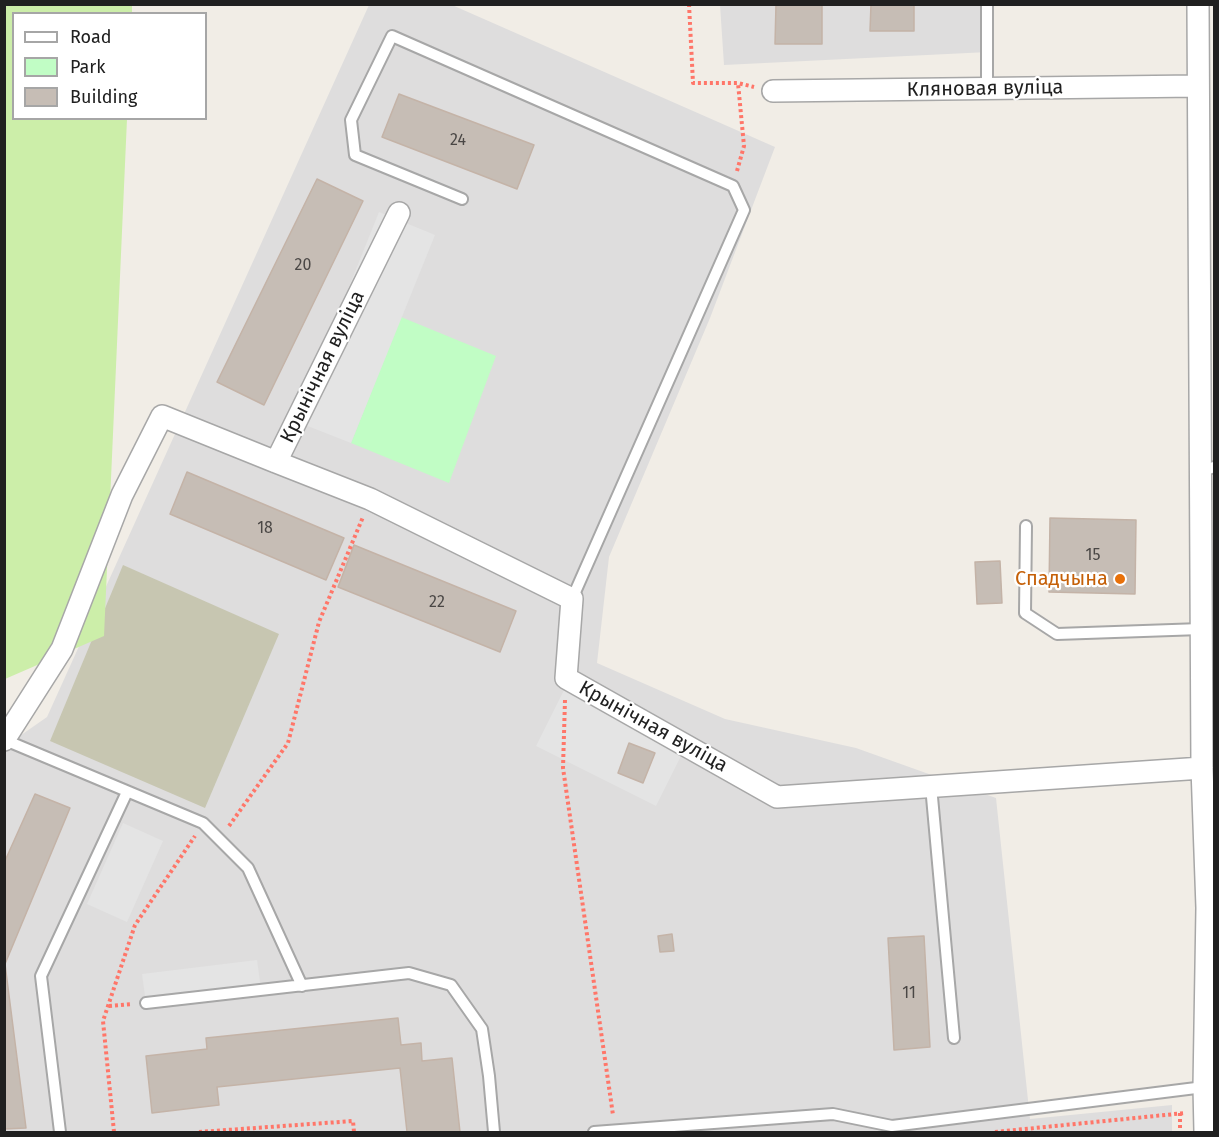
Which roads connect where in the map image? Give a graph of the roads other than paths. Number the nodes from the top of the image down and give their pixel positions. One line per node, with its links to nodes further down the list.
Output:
1 (987, 4): 4 (lane)
2 (1198, 4): 3 (street)
3 (1197, 86): 4 (street, Кляновая вуліца); 9 (street)
4 (987, 89): 5 (street, Кляновая вуліца)
5 (773, 92)
6 (462, 199): 11 (lane)
7 (399, 213): 8 (street, Крынічная вуліца)
8 (276, 462): 11 (street, Крынічная вуліца); 13 (street)
9 (1207, 470): 12 (street)
10 (1026, 526): 12 (lane)
11 (572, 599): 15 (street, Крынічная вуліца)
12 (1201, 629): 14 (street)
13 (5, 740): 16 (lane)
14 (1202, 768): 15 (street, Крынічная вуліца); 20 (street)
15 (930, 786): 19 (lane)
16 (127, 792): 17 (lane); 21 (lane)
17 (302, 986): 18 (lane); 22 (lane)
18 (146, 1003)
19 (954, 1038)
20 (1204, 1087): 23 (lane); 24 (street)
21 (60, 1132)
22 (494, 1132)
23 (594, 1132)
24 (1205, 1132)

